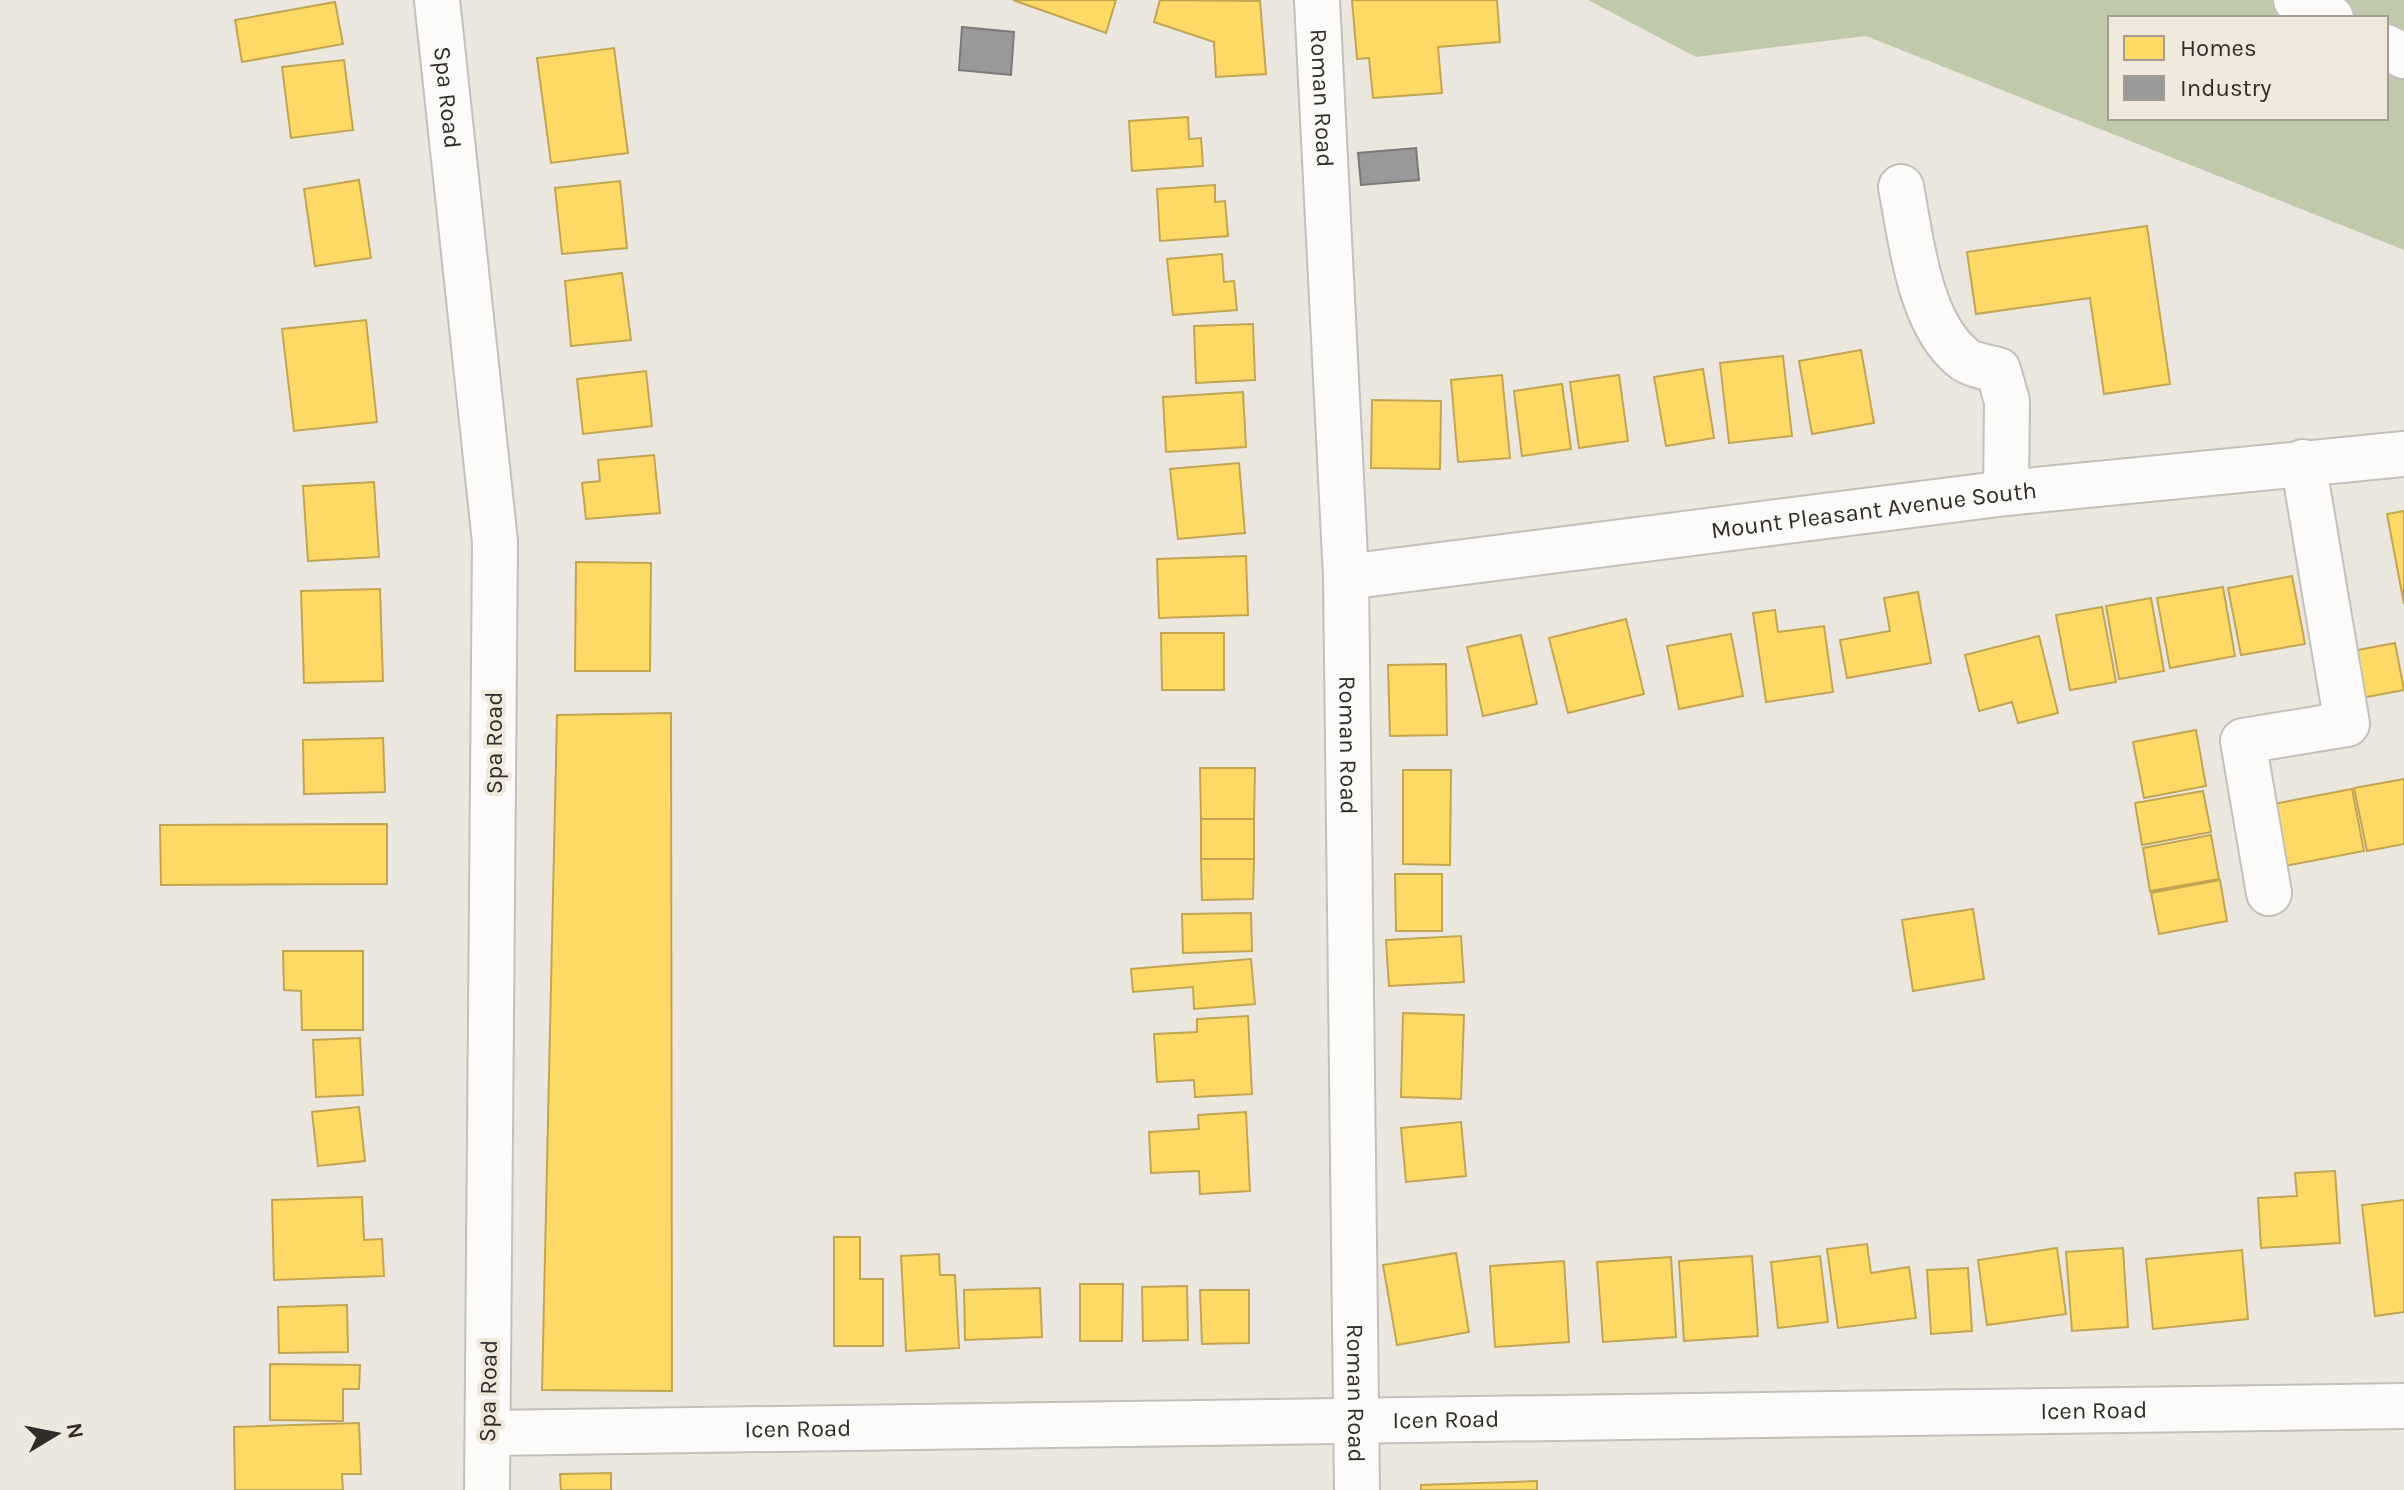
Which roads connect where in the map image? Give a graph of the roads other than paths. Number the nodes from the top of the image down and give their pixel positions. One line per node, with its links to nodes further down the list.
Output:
1 (437, 0): 13 (main road, Spa Road)
2 (1317, 0): 9 (main road, Roman Road)
3 (2296, 0): 4 (main road)
4 (2327, 16)
5 (1901, 187): 8 (main road)
6 (2404, 454): 7 (main road, Mount Pleasant Avenue South)
7 (2303, 462): 8 (main road, Mount Pleasant Avenue South); 10 (main road)
8 (2006, 493): 9 (main road, Mount Pleasant Avenue South)
9 (1346, 577): 12 (main road, Roman Road)
10 (2269, 893)
11 (2404, 1406): 12 (main road, Icen Road)
12 (1356, 1422): 13 (main road, Icen Road); 15 (main road, Roman Road)
13 (488, 1433): 14 (main road, Spa Road)
14 (487, 1490)
15 (1357, 1490)

